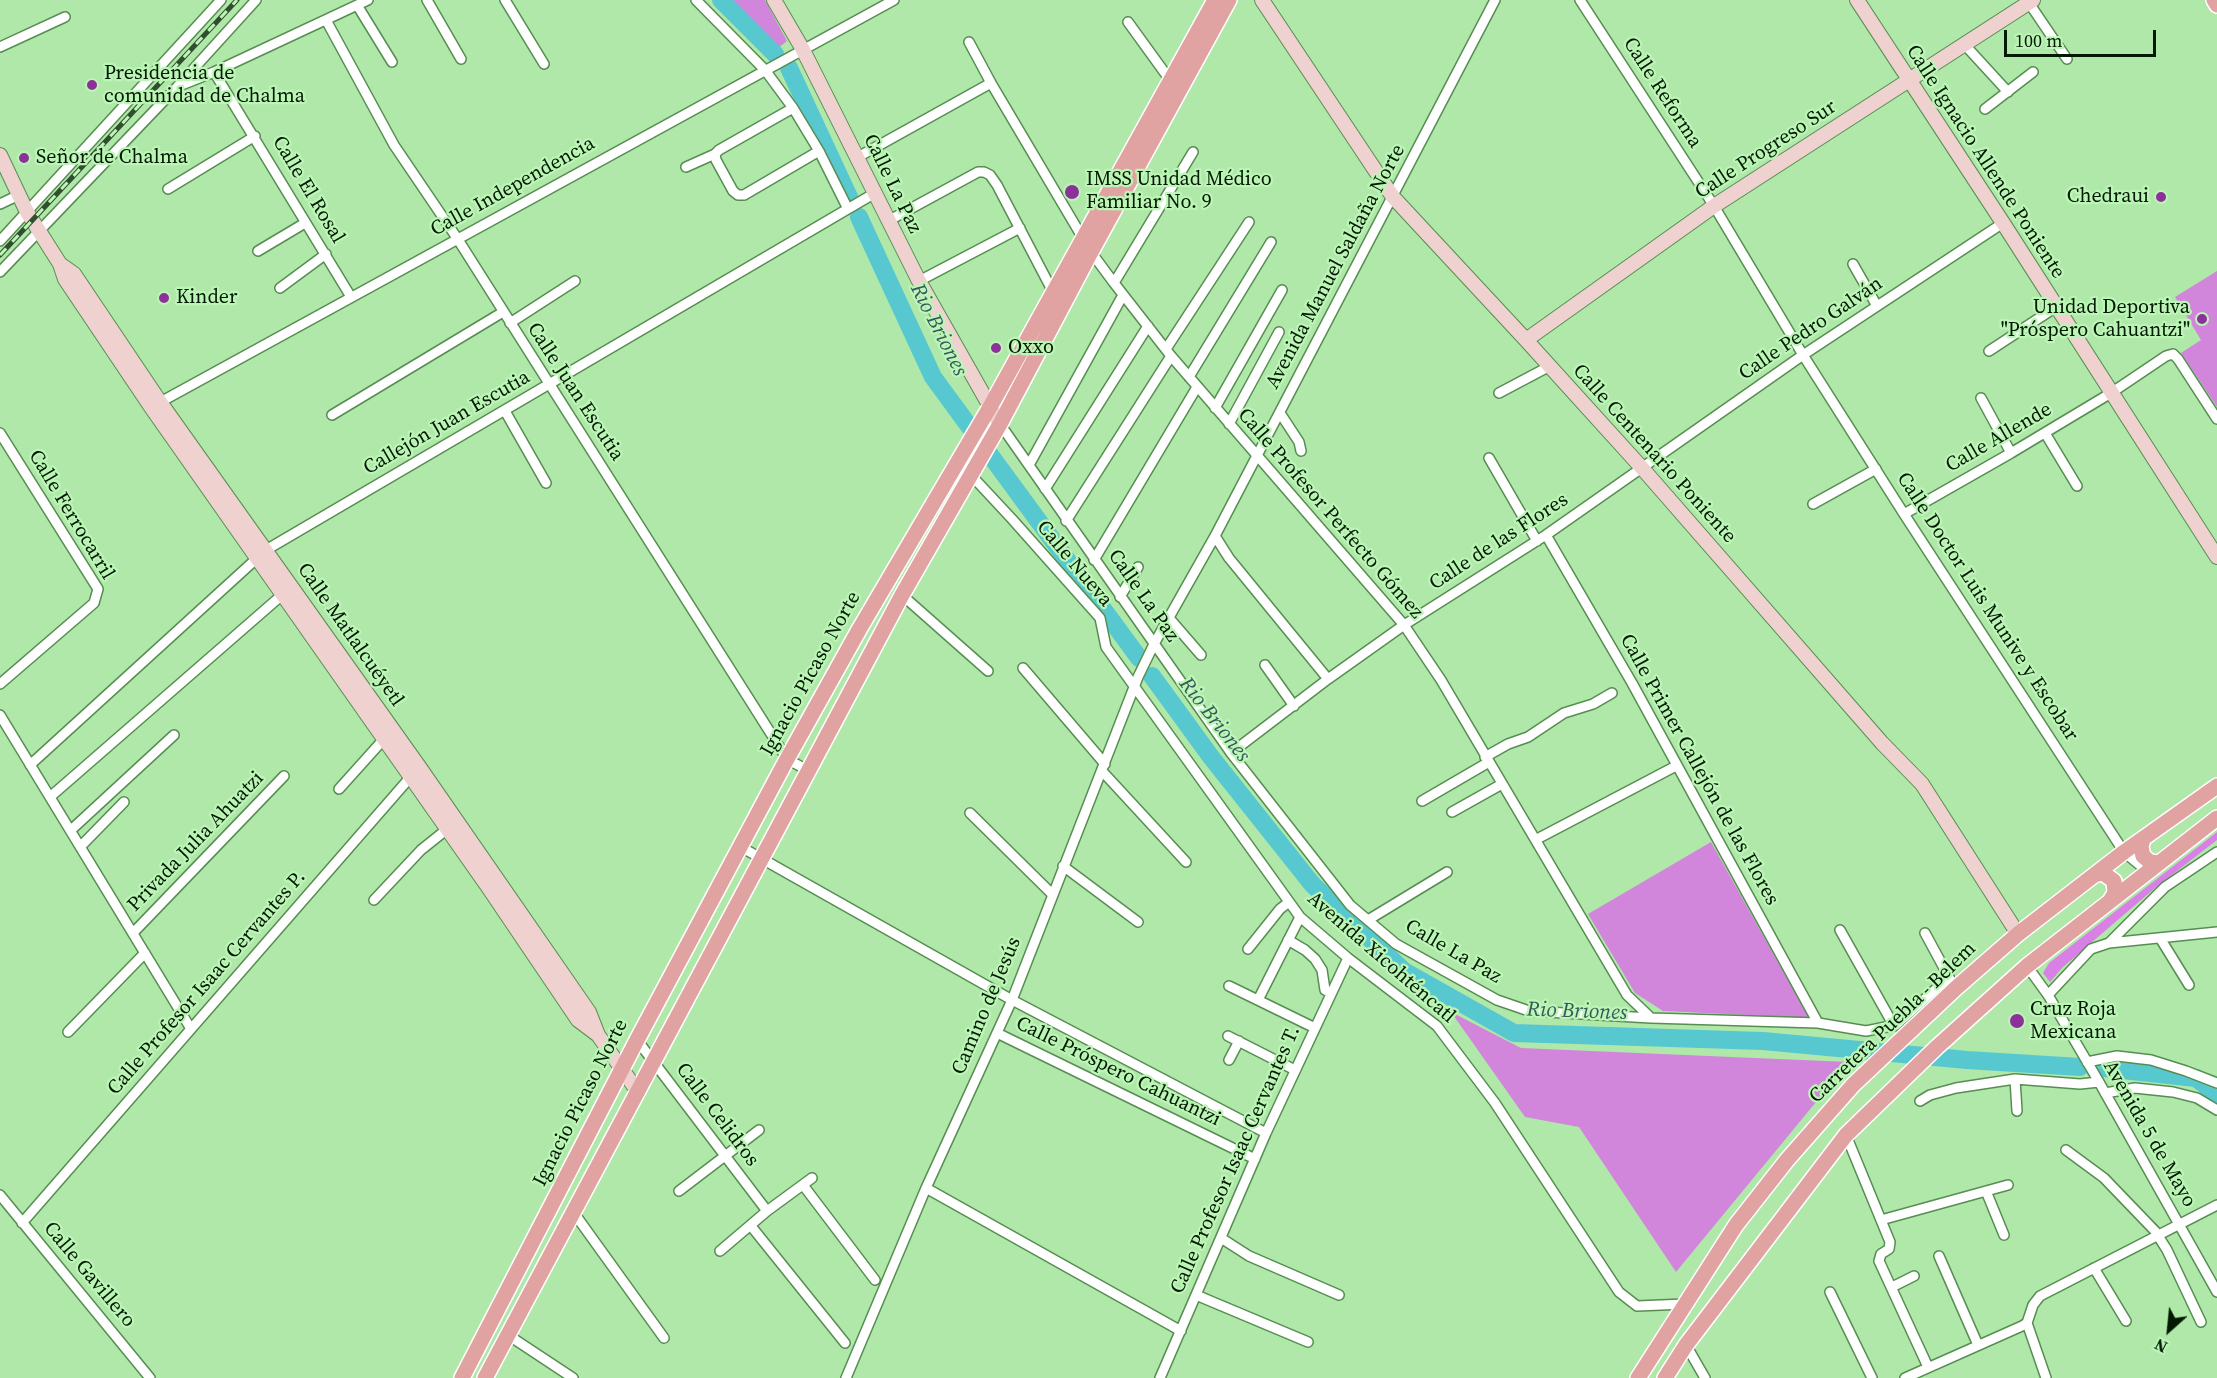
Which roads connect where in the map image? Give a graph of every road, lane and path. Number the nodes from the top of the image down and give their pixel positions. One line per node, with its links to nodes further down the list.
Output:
1 (221, 0): 54 (street)
2 (256, 0): 36 (street)
3 (368, 0): 17 (street)
4 (427, 0): 26 (street)
5 (505, 0): 29 (street)
6 (696, 0): 30 (street)
7 (774, 0): 25 (street, Calle La Paz)
8 (894, 0): 25 (street, Calle Independencia)
9 (1215, 0): 33 (main road, Ignacio Picaso Norte)
10 (1229, 0): 66 (main road)
11 (1262, 0): 50 (street, Calle Centenario Poniente)
12 (1495, 0): 50 (street, Avenida Manuel Saldaña Norte)
13 (1580, 0): 52 (street, Calle Reforma)
14 (1857, 0): 34 (street, Calle Ignacio Allende Poniente)
15 (2214, 0): 18 (main road)
16 (2031, 1): 23 (street, Calle Progreso Sur); 27 (street)
17 (357, 5): 20 (street); 28 (street)
18 (2217, 5)
19 (65, 17): 24 (street)
20 (326, 20): 31 (street); 61 (street, Calle Juan Escutia)
21 (1128, 22): 33 (street)
22 (969, 42): 35 (street, Calle Profesor Perfecto Gómez)
23 (1964, 44): 34 (street, Calle Progreso Sur); 37 (street)
24 (0, 47)
25 (802, 48): 30 (street, Calle Independencia); 45 (street, Calle La Paz)
26 (461, 59)
27 (2067, 59)
28 (392, 62)
29 (544, 64)
30 (765, 70): 38 (street); 61 (street, Calle Independencia)
31 (214, 72): 36 (street); 40 (street, Calle El Rosal)
32 (2033, 72): 37 (street)
33 (1170, 80): 62 (main road, Ignacio Picaso Norte)
34 (1909, 82): 52 (street, Calle Progreso Sur); 58 (street, Calle Ignacio Allende Poniente)
35 (991, 83): 45 (street); 62 (street, Calle Profesor Perfecto Gómez)
36 (177, 87): 60 (street)
37 (2008, 92): 39 (street)
38 (794, 108): 41 (street); 43 (street)
39 (1985, 109)
40 (255, 136): 47 (street); 57 (street, Calle El Rosal)
41 (819, 151): 43 (street); 53 (street)
42 (1193, 152): 72 (street)
43 (715, 154): 46 (street)
44 (0, 155): 49 (street, Calle Matlalcuéyetl)
45 (858, 158): 48 (street, Calle La Paz)
46 (686, 167)
47 (168, 189)
48 (875, 193): 53 (street, Callejón Juan Escutia); 55 (street, Calle La Paz)
49 (19, 195): 51 (street); 54 (street, Calle Matlalcuéyetl)
50 (1393, 197): 84 (street, Calle Centenario Poniente); 99 (street, Avenida Manuel Saldaña Norte)
51 (0, 204)
52 (1714, 206): 84 (street, Calle Progreso Sur); 87 (street, Calle Reforma)
53 (848, 209): 90 (street, Callejón Juan Escutia)
54 (27, 212): 60 (street, Calle Matlalcuéyetl); 63 (street)
55 (888, 221): 59 (street); 71 (street, Calle La Paz)
56 (1249, 222): 86 (street)
57 (305, 223): 65 (street); 67 (street, Calle El Rosal)
58 (2003, 223): 78 (street, Calle Pedro Galván); 79 (street, Calle Ignacio Allende Poniente)
59 (1020, 228): 71 (street); 75 (street)
60 (39, 232): 69 (street); 95 (street, Calle Matlalcuéyetl)
61 (457, 238): 77 (street, Calle Independencia); 80 (street, Calle Juan Escutia)
62 (1083, 238): 66 (street, Calle Profesor Perfecto Gómez); 75 (main road, Ignacio Picaso Norte)
63 (0, 240)
64 (1271, 242): 89 (street)
65 (258, 251)
66 (1091, 252): 72 (street, Calle Profesor Perfecto Gómez); 102 (main road)
67 (326, 254): 73 (street); 77 (street, Calle El Rosal)
68 (1853, 264): 78 (street)
69 (0, 272)
70 (575, 281): 81 (street)
71 (919, 281): 96 (street, Calle La Paz)
72 (1114, 283): 76 (street, Calle Profesor Perfecto Gómez)
73 (280, 288)
74 (1282, 290): 97 (street)
75 (1053, 292): 96 (main road, Ignacio Picaso Norte)
76 (1124, 295): 82 (street, Calle Profesor Perfecto Gómez); 110 (street)
77 (351, 297): 95 (street, Calle Independencia)
78 (1877, 306): 87 (street, Calle Pedro Galván)
79 (2056, 307): 85 (street); 93 (street, Calle Ignacio Allende Poniente)
80 (503, 312): 81 (street, Calle Juan Escutia); 100 (street)
81 (510, 323): 90 (street, Calle Juan Escutia)
82 (1148, 326): 86 (street, Calle Profesor Perfecto Gómez); 116 (street)
83 (1279, 332): 103 (street)
84 (1526, 340): 88 (street, Calle Centenario Poniente)
85 (1989, 351)
86 (1168, 353): 89 (street, Calle Profesor Perfecto Gómez); 119 (street)
87 (1803, 355): 111 (street, Calle Pedro Galván); 112 (street, Calle Doctor Luis Munive y Escobar)
88 (1550, 366): 92 (street); 111 (street, Calle Centenario Poniente)
89 (1189, 377): 91 (street, Calle Profesor Perfecto Gómez)
90 (549, 385): 98 (street, Callejón Juan Escutia); 146 (street, Calle Juan Escutia)
91 (1197, 387): 97 (street, Calle Profesor Perfecto Gómez); 125 (street)
92 (1498, 393)
93 (2111, 393): 101 (street, Calle Allende); 105 (street, Calle Allende); 124 (street, Calle Ignacio Allende Poniente)
94 (1981, 398): 107 (street)
95 (155, 405): 123 (street, Calle Matlalcuéyetl)
96 (990, 407): 102 (street, Calle La Paz); 146 (main road, Ignacio Picaso Norte)
97 (1215, 408): 103 (street, Calle Profesor Perfecto Gómez)
98 (505, 411): 114 (street); 123 (street, Callejón Juan Escutia)
99 (1280, 413): 106 (street); 108 (street, Avenida Manuel Saldaña Norte)
100 (332, 415)
101 (2217, 419)
102 (1000, 424): 110 (street, Calle La Paz); 113 (main road)
103 (1228, 424): 108 (street, Calle Profesor Perfecto Gómez)
104 (0, 433): 138 (street, Calle Ferrocarril)
105 (2045, 433): 107 (street, Calle Allende); 115 (street)
106 (1301, 451)
107 (2011, 453): 118 (street, Calle Allende)
108 (1257, 456): 121 (street, Avenida Manuel Saldaña Norte); 131 (street, Calle Profesor Perfecto Gómez)
109 (1489, 458): 122 (street)
110 (1029, 465): 116 (street, Calle La Paz)
111 (1642, 468): 120 (street, Calle de las Flores); 188 (street, Calle Centenario Poniente)
112 (1876, 469): 117 (street); 118 (street, Calle Doctor Luis Munive y Escobar)
113 (974, 470): 128 (main road); 139 (street, Calle Nueva)
114 (546, 483)
115 (2077, 486)
116 (1045, 489): 119 (street, Calle La Paz)
117 (1813, 504)
118 (1904, 514): 169 (street, Calle Doctor Luis Munive y Escobar)
119 (1066, 521): 125 (street, Calle La Paz)
120 (1546, 535): 122 (street, Calle de las Flores); 149 (street, Calle Primer Callejón de las Flores)
121 (1215, 536): 130 (street, Avenida Manuel Saldaña Norte); 137 (street)
122 (1537, 541): 131 (street, Calle de las Flores)
123 (261, 554): 127 (street, Calle Matlalcuéyetl); 148 (street, Callejón Juan Escutia); 152 (street, Calle Matlalcuéyetl)
124 (2217, 557)
125 (1094, 560): 129 (street, Calle La Paz)
126 (1137, 567): 129 (street)
127 (282, 595): 144 (street, Calle Matlalcuéyetl); 157 (street)
128 (902, 596): 136 (street); 151 (main road)
129 (1120, 597): 132 (street, Calle La Paz)
130 (1168, 618): 132 (street, Avenida Manuel Saldaña Norte); 133 (street)
131 (1404, 626): 137 (street, Calle de las Flores); 147 (street, Calle Profesor Perfecto Gómez)
132 (1154, 644): 139 (street, Camino de Jesús); 145 (street, Calle La Paz)
133 (1202, 655)
134 (1265, 665): 141 (street)
135 (1023, 668): 150 (street)
136 (988, 671)
137 (1328, 679): 141 (street, Calle de las Flores)
138 (0, 684)
139 (1134, 686): 150 (street, Camino de Jesús); 180 (street, Avenida Xicohténcatl)
140 (1612, 693): 147 (street)
141 (1294, 706): 145 (street, Calle de las Flores)
142 (0, 715): 148 (street)
143 (174, 735): 163 (street)
144 (383, 740): 152 (street, Calle Matlalcuéyetl); 156 (street)
145 (1231, 753): 182 (street, Calle La Paz)
146 (788, 759): 151 (street, Calle Juan Escutia); 168 (main road, Ignacio Picaso Norte)
147 (1487, 760): 154 (street, Calle Profesor Perfecto Gómez); 158 (street)
148 (30, 765): 157 (street)
149 (1676, 766): 166 (street); 204 (street, Calle Primer Callejón de las Flores)
150 (1103, 767): 172 (street); 173 (street, Camino de Jesús)
151 (809, 771): 171 (main road)
152 (414, 772): 164 (street, Calle Matlalcuéyetl); 206 (street, Calle Profesor Isaac Cervantes P.); 210 (street, Calle Matlalcuéyetl)
153 (284, 776): 186 (street, Privada Julia Ahuatzi)
154 (1502, 784): 161 (street); 166 (street, Calle Profesor Perfecto Gómez)
155 (2217, 786): 165 (main road, Carretera Puebla - Belem)
156 (339, 789)
157 (50, 797): 163 (street)
158 (1422, 801)
159 (124, 802): 167 (street)
160 (970, 813): 177 (street)
161 (1452, 813)
162 (2217, 818): 174 (main road)
163 (71, 830): 167 (street)
164 (446, 830): 178 (street); 210 (street, Calle Matlalcuéyetl)
165 (2143, 838): 169 (main road, Carretera Puebla - Belem); 174 (main road)
166 (1537, 839): 203 (street, Calle Profesor Perfecto Gómez)
167 (81, 846): 186 (street)
168 (741, 847): 171 (street); 212 (main road, Ignacio Picaso Norte)
169 (2124, 852): 174 (street, Calle Doctor Luis Munive y Escobar); 176 (main road, Carretera Puebla - Belem)
170 (2217, 852): 191 (street)
171 (762, 858): 201 (street); 215 (main road)
172 (1186, 862)
173 (1063, 866): 177 (street, Camino de Jesús); 183 (street)
174 (2154, 867): 179 (main road)
175 (1447, 872): 182 (street)
176 (2094, 874): 179 (main road); 188 (main road, Carretera Puebla - Belem)
177 (1052, 894): 201 (street, Camino de Jesús)
178 (374, 900)
179 (2110, 901): 195 (main road)
180 (1289, 902): 181 (street, Avenida Xicohténcatl); 192 (street)
181 (1300, 917): 190 (street); 194 (street, Avenida Xicohténcatl)
182 (1368, 920): 203 (street, Calle La Paz)
183 (1138, 922)
184 (1840, 930): 208 (street)
185 (2217, 932): 189 (street)
186 (133, 933): 193 (street)
187 (1924, 933): 196 (street)
188 (2018, 934): 196 (main road, Carretera Puebla - Belem)
189 (2160, 938): 191 (street); 197 (street)
190 (1288, 940): 199 (street); 202 (street)
191 (2109, 943): 200 (street)
192 (1248, 949)
193 (145, 953): 206 (street); 207 (street)
194 (1348, 958): 199 (street, Calle Profesor Isaac Cervantes T.); 260 (street, Avenida Xicohténcatl)
195 (2027, 966): 200 (street, Avenida 5 de Mayo); 229 (main road)
196 (1952, 983): 208 (main road, Carretera Puebla - Belem)
197 (2189, 984)
198 (1229, 986): 202 (street)
199 (1331, 993): 205 (street, Calle Profesor Isaac Cervantes T.)
200 (2048, 995): 216 (street, Avenida 5 de Mayo)
201 (1012, 1000): 209 (street, Camino de Jesús); 228 (street)
202 (1258, 1000): 205 (street)
203 (1651, 1018): 204 (street, Calle La Paz)
204 (1818, 1023): 208 (street, Calle La Paz)
205 (1315, 1028): 218 (street, Calle Profesor Isaac Cervantes T.)
206 (190, 1029): 244 (street, Calle Profesor Isaac Cervantes P.)
207 (68, 1032)
208 (1898, 1032): 260 (main road, Carretera Puebla - Belem)
209 (997, 1033): 232 (street, Calle Próspero Cahuantzi); 236 (street, Camino de Jesús)
210 (597, 1035): 217 (street, Calle Matlalcuéyetl)
211 (1228, 1036): 213 (street)
212 (637, 1040): 215 (street, Calle Celidros); 217 (main road, Ignacio Picaso Norte)
213 (1239, 1041): 214 (street); 218 (street)
214 (1229, 1060)
215 (654, 1061): 222 (main road); 231 (street, Calle Celidros)
216 (2087, 1062): 220 (street, Avenida 5 de Mayo); 221 (street)
217 (622, 1069): 222 (street, Calle Matlalcuéyetl); 273 (main road, Ignacio Picaso Norte)
218 (1295, 1070): 228 (street, Calle Profesor Isaac Cervantes T.)
219 (2015, 1078): 220 (street); 224 (street); 226 (street)
220 (2099, 1082): 223 (street, Avenida 5 de Mayo)
221 (2217, 1083)
222 (638, 1092): 242 (main road)
223 (2105, 1093): 225 (street); 245 (street, Avenida 5 de Mayo)
224 (1920, 1101)
225 (2217, 1110)
226 (2017, 1111)
227 (759, 1130): 231 (street)
228 (1266, 1133): 232 (street, Calle Profesor Isaac Cervantes T.)
229 (1846, 1135): 243 (street); 269 (main road)
230 (2066, 1150): 248 (street)
231 (724, 1156): 237 (street); 241 (street, Calle Celidros)
232 (1256, 1159): 249 (street, Calle Profesor Isaac Cervantes T.)
233 (813, 1178): 234 (street)
234 (803, 1185): 241 (street); 254 (street)
235 (2008, 1185): 238 (street)
236 (926, 1188): 264 (street); 276 (street, Camino de Jesús)
237 (679, 1191)
238 (1986, 1191): 243 (street); 247 (street)
239 (0, 1195): 244 (street, Calle Gavillero)
240 (2217, 1204): 245 (street)
241 (767, 1211): 246 (street)
242 (574, 1213): 265 (main road); 266 (street)
243 (1881, 1220): 255 (street)
244 (22, 1223): 272 (street, Calle Gavillero)
245 (2180, 1224): 248 (street); 257 (street, Avenida 5 de Mayo)
246 (751, 1226): 250 (street); 268 (street)
247 (2004, 1235)
248 (2157, 1236): 252 (street); 262 (street)
249 (1221, 1238): 258 (street); 259 (street, Calle Profesor Isaac Cervantes T.)
250 (720, 1251)
251 (1939, 1256): 270 (street)
252 (2094, 1268): 261 (street); 263 (street)
253 (1914, 1276): 255 (street)
254 (875, 1280)
255 (1892, 1287): 271 (street)
256 (1830, 1292): 281 (street)
257 (2217, 1292)
258 (1339, 1294)
259 (1196, 1295): 264 (street, Calle Profesor Isaac Cervantes T.); 267 (street)
260 (1685, 1304): 278 (main road, Carretera Puebla - Belem)
261 (2126, 1321)
262 (2201, 1322)
263 (2027, 1323): 270 (street); 283 (street)
264 (1180, 1331): 277 (street, Calle Profesor Isaac Cervantes T.)
265 (508, 1335): 274 (main road); 275 (street)
266 (664, 1338)
267 (1308, 1342)
268 (845, 1343)
269 (1686, 1345): 279 (main road); 280 (street)
270 (1978, 1345): 271 (street)
271 (1928, 1367): 282 (street)
272 (150, 1378)
273 (462, 1378)
274 (485, 1378)
275 (573, 1378)
276 (846, 1378)
277 (1160, 1378)
278 (1638, 1378)
279 (1665, 1378)
280 (1704, 1378)
281 (1872, 1378)
282 (1905, 1378)
283 (2046, 1378)

